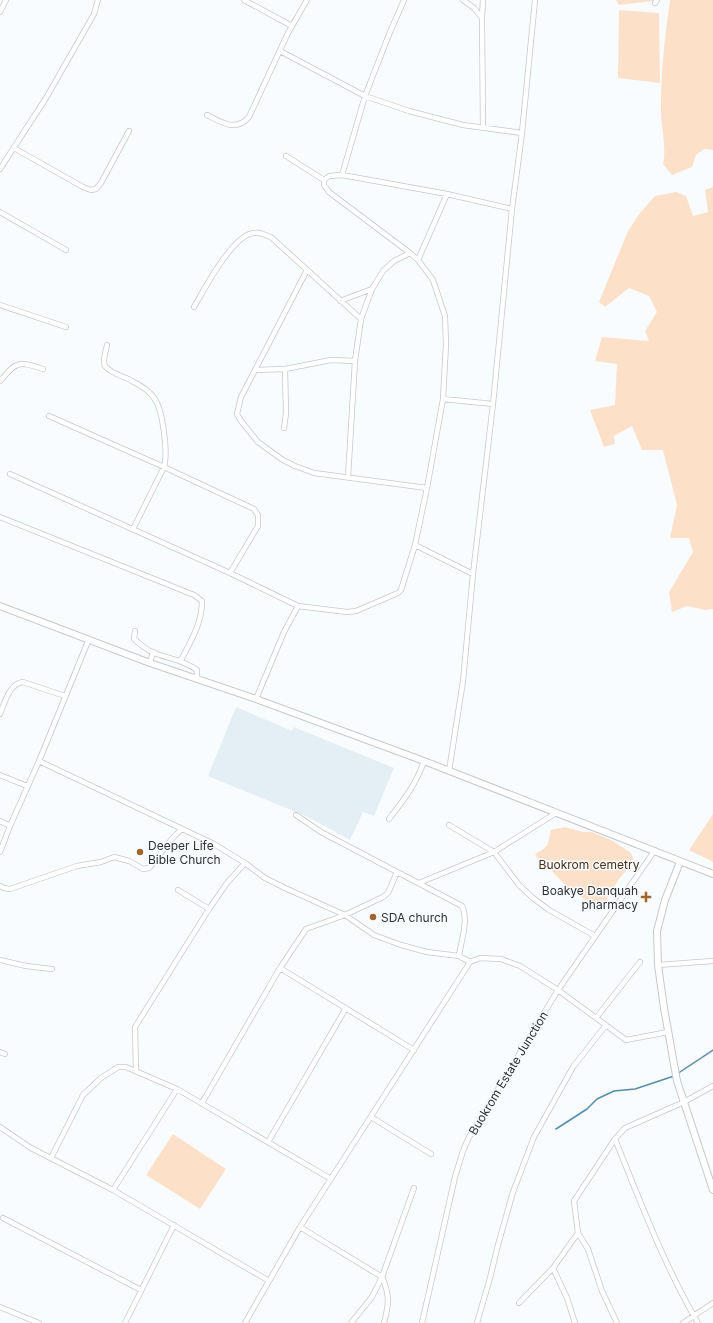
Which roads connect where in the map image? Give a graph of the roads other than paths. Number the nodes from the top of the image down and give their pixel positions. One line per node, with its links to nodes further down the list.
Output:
1 (6, 0): 9 (street)
2 (98, 0): 18 (street)
3 (244, 0): 11 (street)
4 (307, 0): 11 (street)
5 (404, 0): 13 (street)
6 (463, 0): 10 (street)
7 (483, 0): 10 (street)
8 (535, 0): 17 (street)
9 (0, 12)
10 (482, 18): 15 (street)
11 (292, 26): 12 (street)
12 (280, 51): 13 (street); 14 (street)
13 (365, 96): 15 (street); 22 (street)
14 (207, 115)
15 (483, 128): 17 (street)
16 (129, 131): 18 (street)
17 (522, 133): 25 (street)
18 (14, 148): 20 (street)
19 (286, 156): 23 (street)
20 (2, 162): 21 (street)
21 (0, 170)
22 (342, 175): 23 (street); 24 (street)
23 (324, 180): 28 (street)
24 (447, 194): 25 (street); 29 (street)
25 (512, 209): 44 (street)
26 (0, 212): 27 (street)
27 (66, 250)
28 (410, 253): 29 (street); 31 (street)
29 (418, 260): 43 (street)
30 (307, 270): 32 (street); 34 (street); 41 (street)
31 (372, 288): 32 (street); 35 (street)
32 (340, 300): 35 (street)
33 (0, 305): 36 (street)
34 (194, 307)
35 (361, 319): 38 (street)
36 (66, 326)
37 (107, 345): 47 (street)
38 (355, 361): 40 (street); 49 (street)
39 (43, 369): 42 (street)
40 (285, 369): 41 (street); 46 (street)
41 (255, 370): 49 (street)
42 (0, 381)
43 (443, 399): 44 (street); 50 (street)
44 (493, 404): 55 (street)
45 (49, 416): 47 (street)
46 (284, 428)
47 (164, 467): 52 (street); 54 (street)
48 (10, 474): 52 (street)
49 (348, 477): 50 (street)
50 (427, 488): 53 (street)
51 (0, 517): 61 (street)
52 (133, 529): 54 (street)
53 (415, 545): 55 (street); 57 (street)
54 (230, 572): 57 (street)
55 (473, 574): 69 (street)
56 (0, 606): 59 (street)
57 (298, 606): 65 (street)
58 (135, 631): 60 (street)
59 (89, 639): 62 (street); 64 (street)
60 (153, 652): 61 (street); 62 (street)
61 (181, 660): 63 (street)
62 (150, 663): 63 (street)
63 (197, 679): 65 (street)
64 (65, 696): 66 (street); 67 (street)
65 (256, 699): 68 (street)
66 (0, 714)
67 (39, 761): 71 (street); 78 (street)
68 (424, 761): 69 (street); 74 (street)
69 (449, 771): 72 (street)
70 (0, 775): 71 (street)
71 (28, 786): 77 (street)
72 (556, 813): 79 (street); 81 (street)
73 (296, 815): 84 (street)
74 (389, 819)
75 (0, 821): 77 (street)
76 (449, 825): 81 (street)
77 (10, 826): 80 (street)
78 (182, 829): 82 (street); 87 (street)
79 (654, 850): 83 (street); 91 (street, Buokrom Estate Junction)
80 (0, 852)
81 (494, 852): 86 (street); 91 (street)
82 (245, 862): 89 (street); 90 (street)
83 (680, 862): 85 (street); 97 (street)
84 (397, 872): 86 (street); 90 (street)
85 (713, 874)
86 (419, 883): 92 (street)
87 (0, 886)
88 (178, 890): 89 (street)
89 (209, 909): 106 (street)
90 (345, 915): 92 (street); 98 (street)
91 (595, 936): 100 (street, Buokrom Estate Junction)
92 (459, 956): 95 (street)
93 (0, 960): 99 (street)
94 (713, 961): 97 (street)
95 (470, 962): 100 (street); 105 (street)
96 (640, 962): 102 (street)
97 (658, 965): 104 (street)
98 (280, 968): 101 (street); 110 (street)
99 (52, 969)
100 (558, 990): 102 (street); 139 (street, Buokrom Estate Junction)
101 (346, 1008): 105 (street); 114 (street)
102 (596, 1018): 103 (street)
103 (606, 1025): 104 (street); 140 (street)
104 (668, 1032): 109 (street)
105 (414, 1050): 111 (street)
106 (136, 1071): 108 (street); 116 (street)
107 (713, 1086): 109 (street)
108 (177, 1089): 110 (street); 119 (street)
109 (684, 1102): 113 (street); 120 (street)
110 (202, 1103): 114 (street)
111 (371, 1117): 115 (street); 117 (street)
112 (0, 1127): 116 (street)
113 (615, 1140): 124 (street); 132 (street)
114 (268, 1142): 117 (street)
115 (431, 1154)
116 (51, 1158): 119 (street)
117 (331, 1179): 123 (street)
118 (414, 1188): 126 (street)
119 (113, 1190): 122 (street)
120 (713, 1190)
121 (2, 1218): 128 (street)
122 (174, 1225): 127 (street); 128 (street)
123 (300, 1227): 126 (street); 127 (street)
124 (578, 1233): 125 (street); 142 (street)
125 (553, 1268): 129 (street); 141 (street)
126 (382, 1277): 137 (street); 138 (street)
127 (269, 1282): 136 (street)
128 (142, 1290): 135 (street)
129 (519, 1303)
130 (713, 1303): 132 (street)
131 (0, 1307): 133 (street)
132 (693, 1315): 143 (street); 144 (street)
133 (31, 1322): 134 (street)
134 (39, 1323)
135 (125, 1323)
136 (245, 1323)
137 (351, 1323)
138 (384, 1323)
139 (422, 1323)
140 (478, 1323)
141 (575, 1323)
142 (617, 1323)
143 (683, 1323)
144 (698, 1323)

